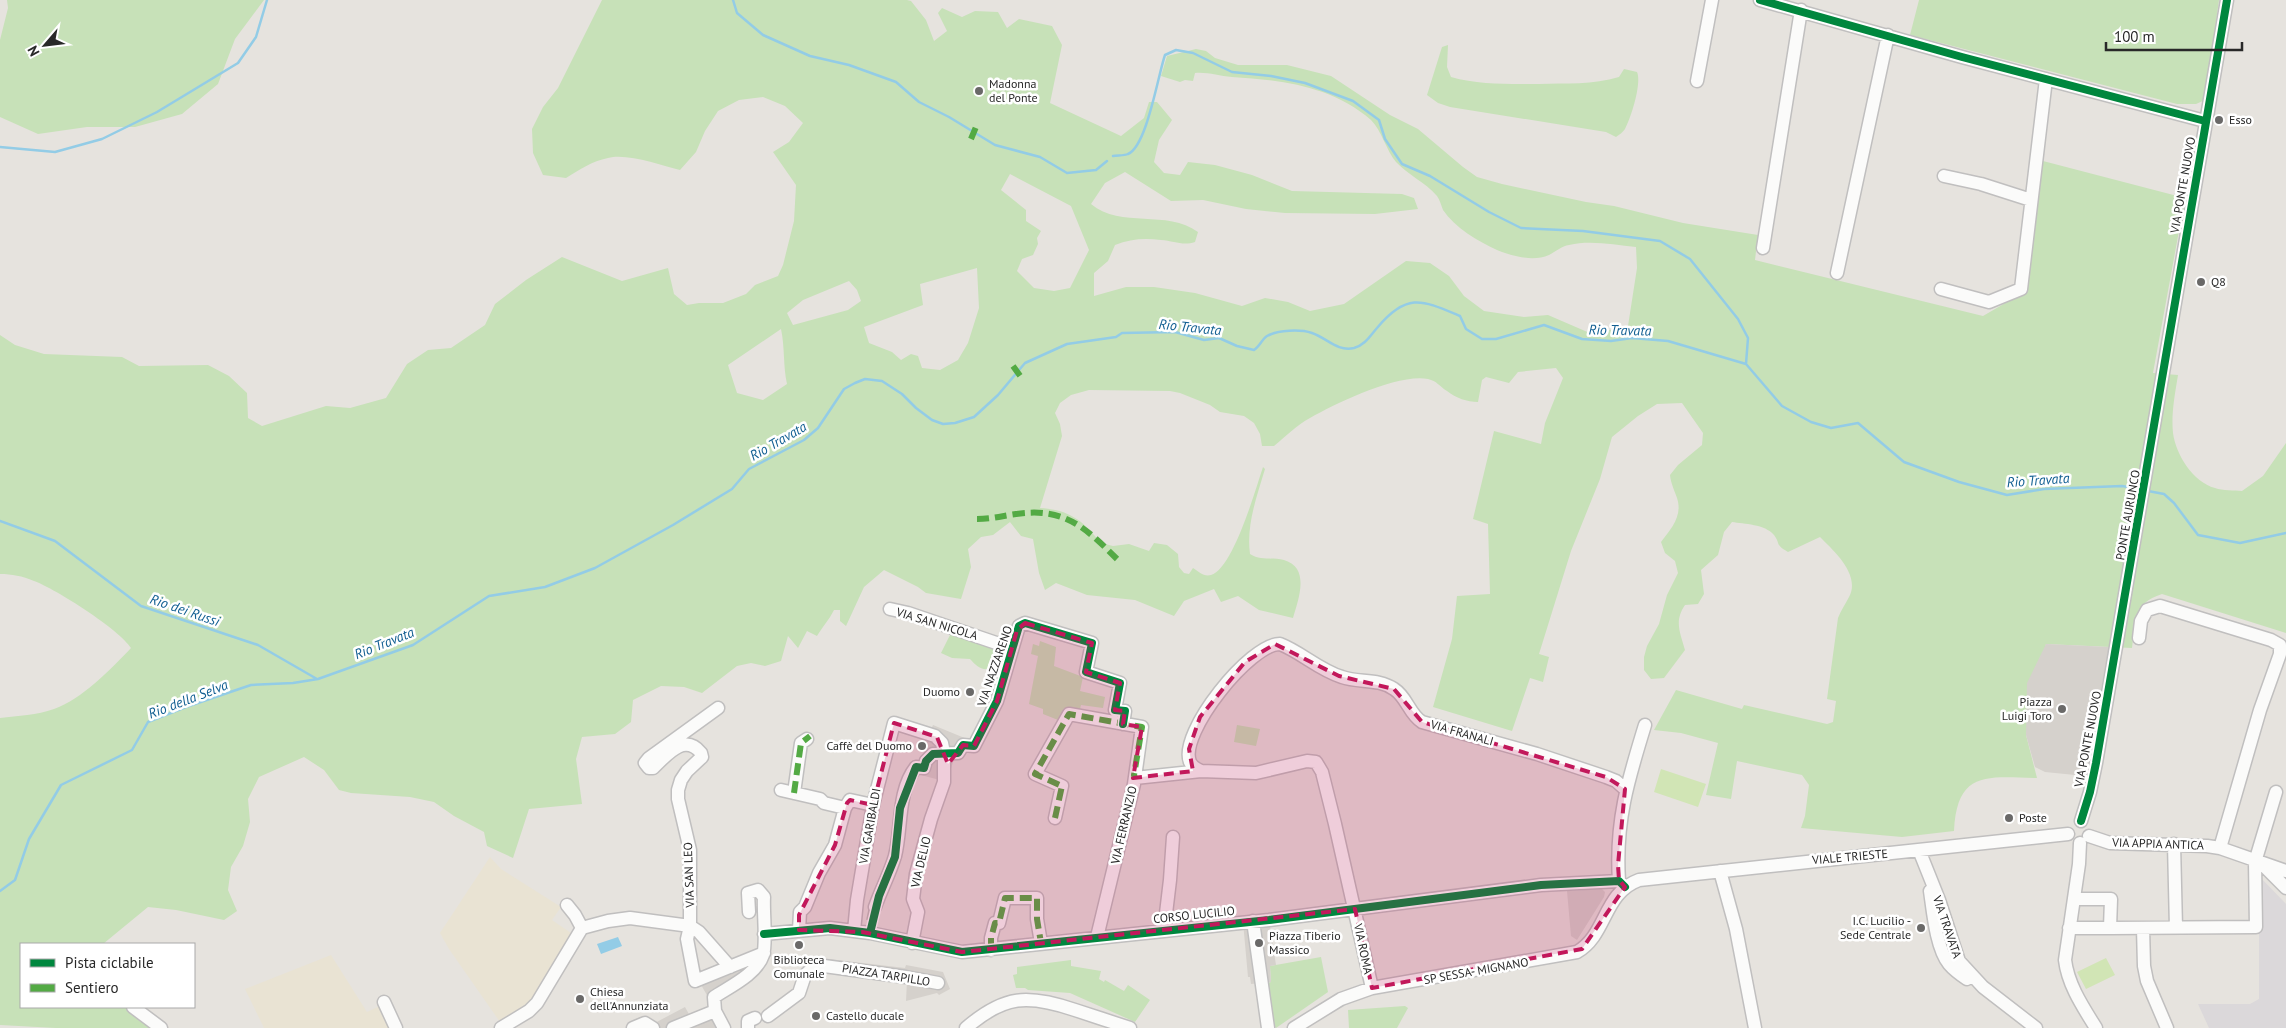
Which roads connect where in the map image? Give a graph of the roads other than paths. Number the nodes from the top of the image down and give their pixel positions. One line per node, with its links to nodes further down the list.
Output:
1 (1712, 0): 7 (street)
2 (1760, 0): 4 (street)
3 (2228, 0): 8 (street, VIA PONTE NUOVO)
4 (1801, 10): 5 (street); 11 (street)
5 (1888, 35): 6 (street); 12 (street)
6 (2046, 79): 8 (street); 10 (street)
7 (1696, 81)
8 (2205, 121): 14 (street, VIA PONTE NUOVO)
9 (1944, 176): 10 (street)
10 (2031, 200): 13 (street)
11 (1763, 248)
12 (1837, 273)
13 (1941, 289)
14 (2164, 375): 18 (street, PONTE AURUNCO)
15 (890, 609): 17 (street, VIA SAN NICOLA)
16 (2138, 638): 36 (street)
17 (1011, 648): 20 (street, VIA NAZZARENO); 23 (street, VIA NAZZARENO)
18 (2114, 660): 31 (street, VIA PONTE NUOVO)
19 (718, 708): 49 (street, VIA SAN LEO)
20 (1124, 724): 25 (street); 30 (street)
21 (1646, 725): 26 (street)
22 (807, 739): 29 (street)
23 (944, 753): 28 (street, VIA GARIBALDI); 45 (street, VIA NAZZARENO); 60 (street, VIA DELIO)
24 (1202, 771): 25 (street, VIA FERRANZIO); 26 (street, VIA FRANALI); 46 (street, VIA FERRANZIO)
25 (1135, 778): 59 (street, VIA FERRANZIO)
26 (1625, 789): 41 (street)
27 (2276, 792): 38 (street)
28 (873, 804): 29 (street); 57 (street, VIA GARIBALDI)
29 (845, 808): 55 (street)
30 (1055, 818)
31 (2081, 821): 32 (street); 34 (street)
32 (2068, 834): 34 (street); 37 (street, VIALE TRIESTE)
33 (1173, 837): 56 (street)
34 (2084, 839): 35 (street, VIA APPIA ANTICA); 43 (street)
35 (2174, 844): 36 (street, VIA APPIA ANTICA); 54 (street)
36 (2220, 848): 38 (street, VIA APPIA ANTICA)
37 (1919, 850): 39 (street, VIALE TRIESTE); 83 (street, VIA TRAVATA)
38 (2259, 863): 40 (street); 42 (street, VIA APPIA ANTICA); 54 (street)
39 (1720, 871): 41 (street, VIALE TRIESTE); 82 (street)
40 (2286, 871)
41 (1626, 883): 46 (street, CORSO LUCILIO); 66 (street, SP SESSA- MIGNANO)
42 (2286, 888)
43 (2074, 899): 51 (street); 52 (street)
44 (568, 905): 50 (street)
45 (875, 907)
46 (1355, 909): 48 (street, CORSO LUCILIO); 66 (street, VIA ROMA)
47 (749, 912): 58 (street)
48 (1253, 921): 56 (street, CORSO LUCILIO); 80 (street)
49 (690, 926): 50 (street); 64 (street); 64 (street, VIA SAN LEO)
50 (582, 928): 73 (street)
51 (2069, 928): 52 (street); 84 (street)
52 (2110, 928): 53 (street)
53 (2143, 928): 54 (street); 85 (street)
54 (2176, 928)
55 (799, 930): 57 (street, CORSO LUCILIO); 58 (street, CORSO LUCILIO)
56 (1164, 930): 59 (street, CORSO LUCILIO)
57 (854, 931): 60 (street, CORSO LUCILIO)
58 (764, 934): 63 (street)
59 (1097, 937): 61 (street, CORSO LUCILIO)
60 (912, 943): 62 (street, CORSO LUCILIO)
61 (1041, 943): 62 (street, CORSO LUCILIO); 62 (street)
62 (991, 950)
63 (764, 953): 64 (street); 69 (street)
64 (730, 967)
65 (938, 983): 70 (street, PIAZZA TARPILLO)
66 (1372, 988): 81 (street, SP SESSA- MIGNANO)
67 (384, 1002): 72 (street)
68 (134, 1008): 71 (street)
69 (715, 1011): 76 (street); 77 (street)
70 (768, 1016)
71 (161, 1028)
72 (396, 1028)
73 (501, 1028)
74 (633, 1028): 75 (street)
75 (653, 1028)
76 (673, 1028)
77 (724, 1028)
78 (966, 1028): 79 (street)
79 (1130, 1028)
80 (1268, 1028)
81 (1294, 1028)
82 (1755, 1028)
83 (2036, 1028)
84 (2096, 1028)
85 (2167, 1028)

